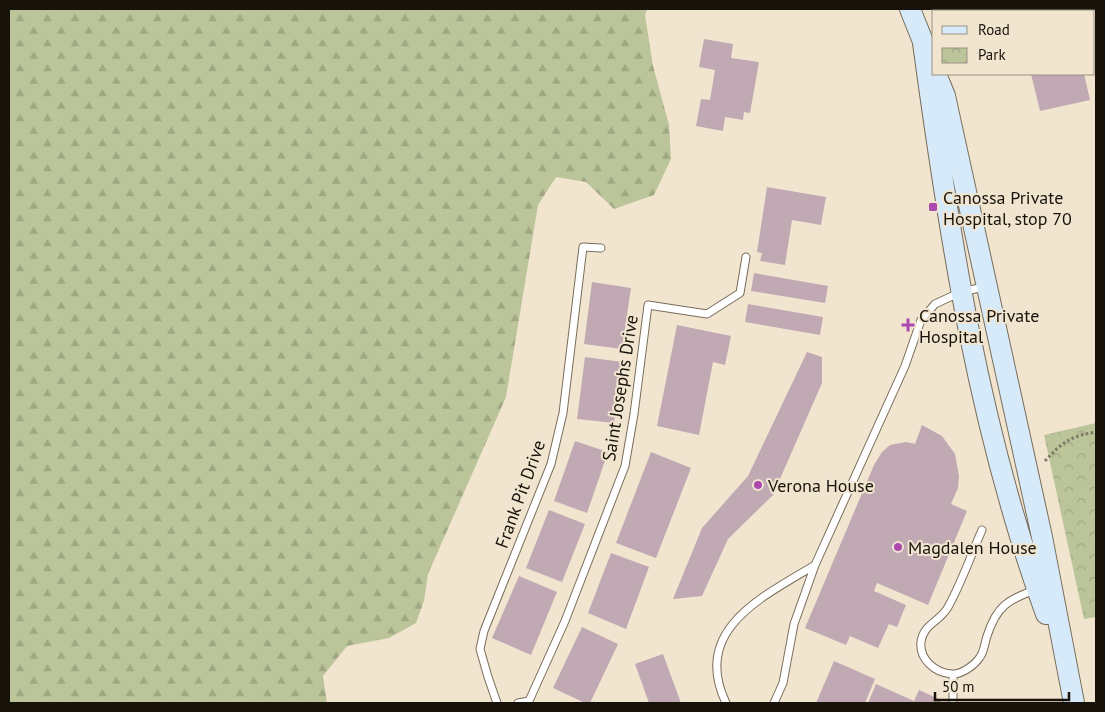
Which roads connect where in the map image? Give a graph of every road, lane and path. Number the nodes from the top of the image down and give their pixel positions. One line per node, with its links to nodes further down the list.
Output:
1 (910, 9): 2 (main road)
2 (923, 43): 3 (main road); 8 (main road)
3 (932, 63)
4 (936, 75): 7 (main road)
5 (601, 248): 16 (lane, Frank Pit Drive)
6 (746, 257): 17 (lane, Saint Josephs Drive)
7 (987, 286): 8 (lane); 14 (main road)
8 (961, 292): 12 (lane); 13 (main road)
9 (1096, 432): 10 (path)
10 (1042, 463)
11 (982, 530): 15 (lane)
12 (815, 565): 18 (lane); 19 (lane)
13 (1037, 589): 14 (main road); 15 (lane)
14 (1066, 665): 21 (main road)
15 (953, 675): 20 (lane)
16 (497, 703)
17 (518, 703)
18 (726, 703)
19 (774, 703)
20 (953, 703)
21 (1074, 703)

